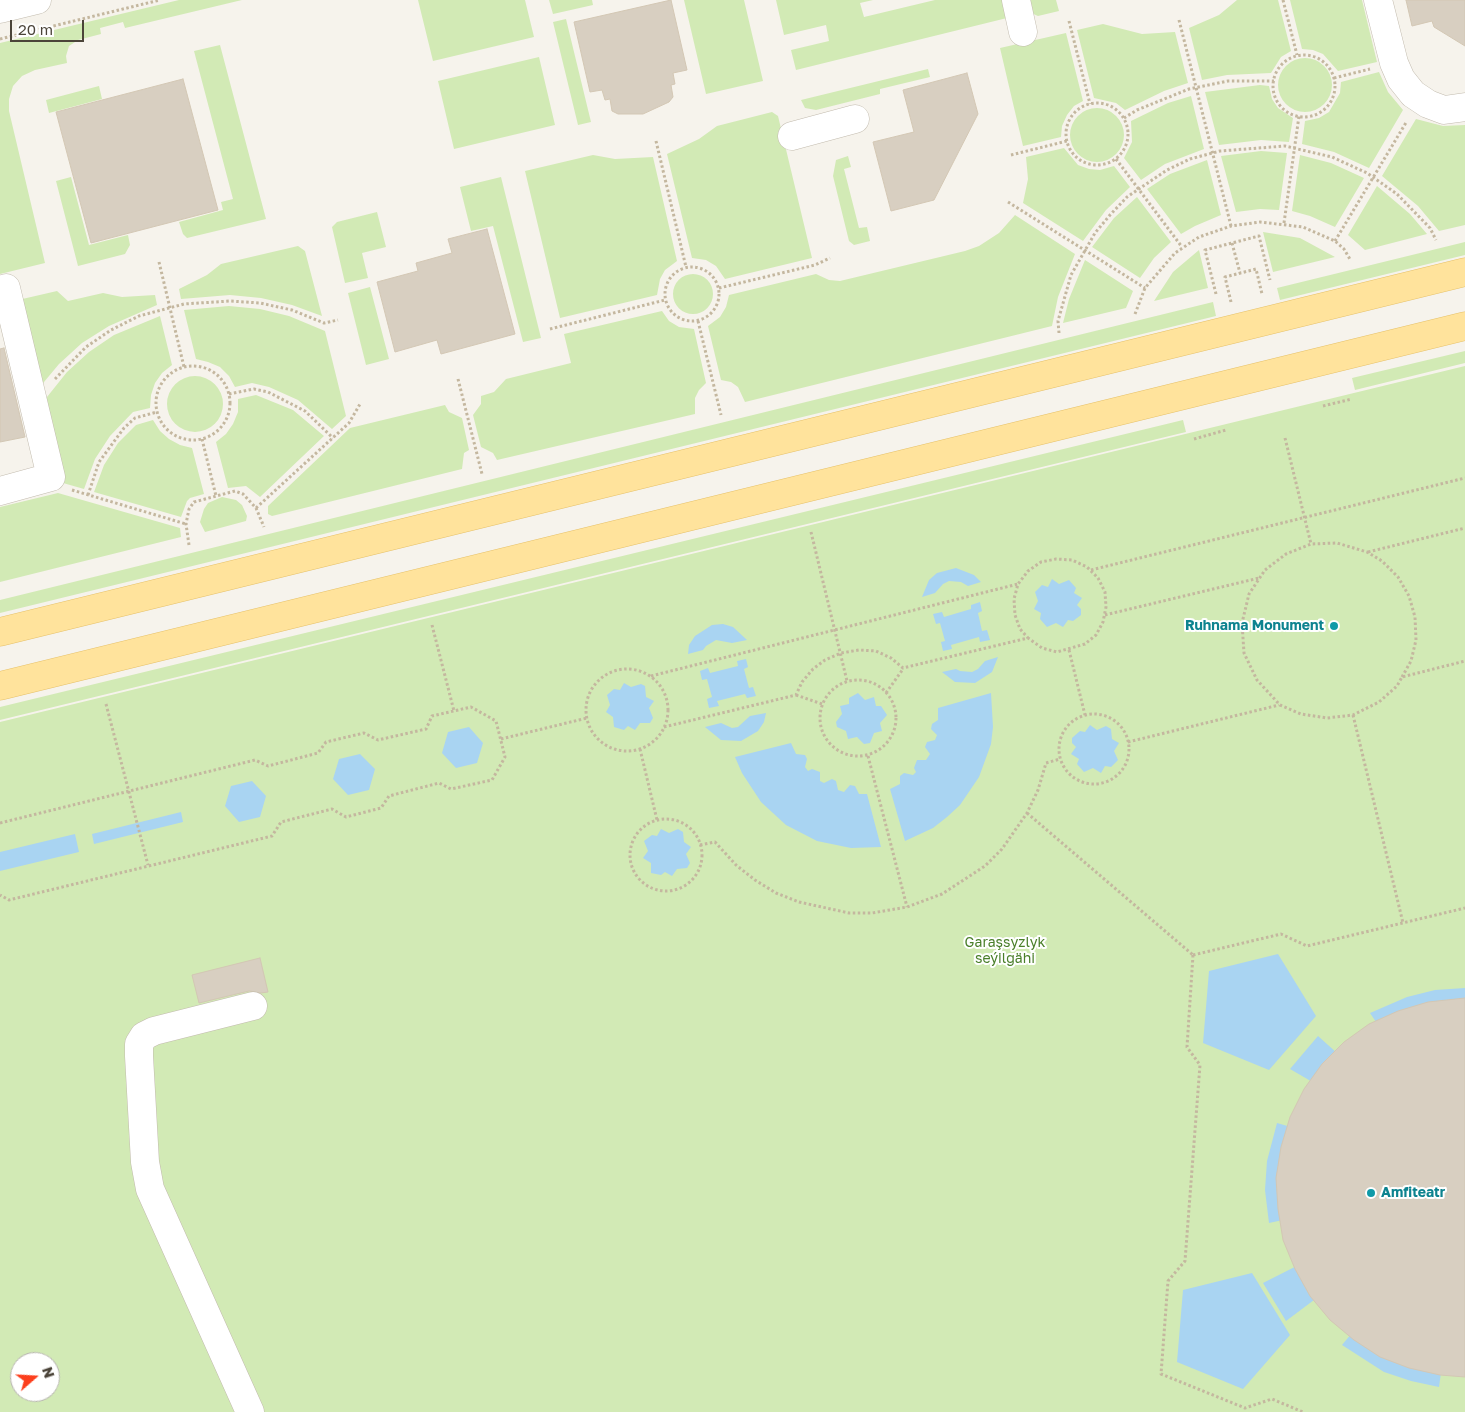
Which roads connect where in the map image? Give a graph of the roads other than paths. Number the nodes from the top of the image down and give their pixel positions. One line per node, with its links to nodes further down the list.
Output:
1 (37, 0): 4 (street)
2 (1016, 0): 5 (street)
3 (1378, 0): 6 (street)
4 (0, 9)
5 (1023, 32)
6 (1465, 107)
7 (855, 119): 8 (street)
8 (792, 136)
9 (1465, 272): 13 (main road)
10 (6, 288): 12 (street)
11 (1465, 326): 14 (main road)
12 (0, 491)
13 (0, 632)
14 (0, 686)
15 (253, 1006): 16 (street)
16 (250, 1412)

